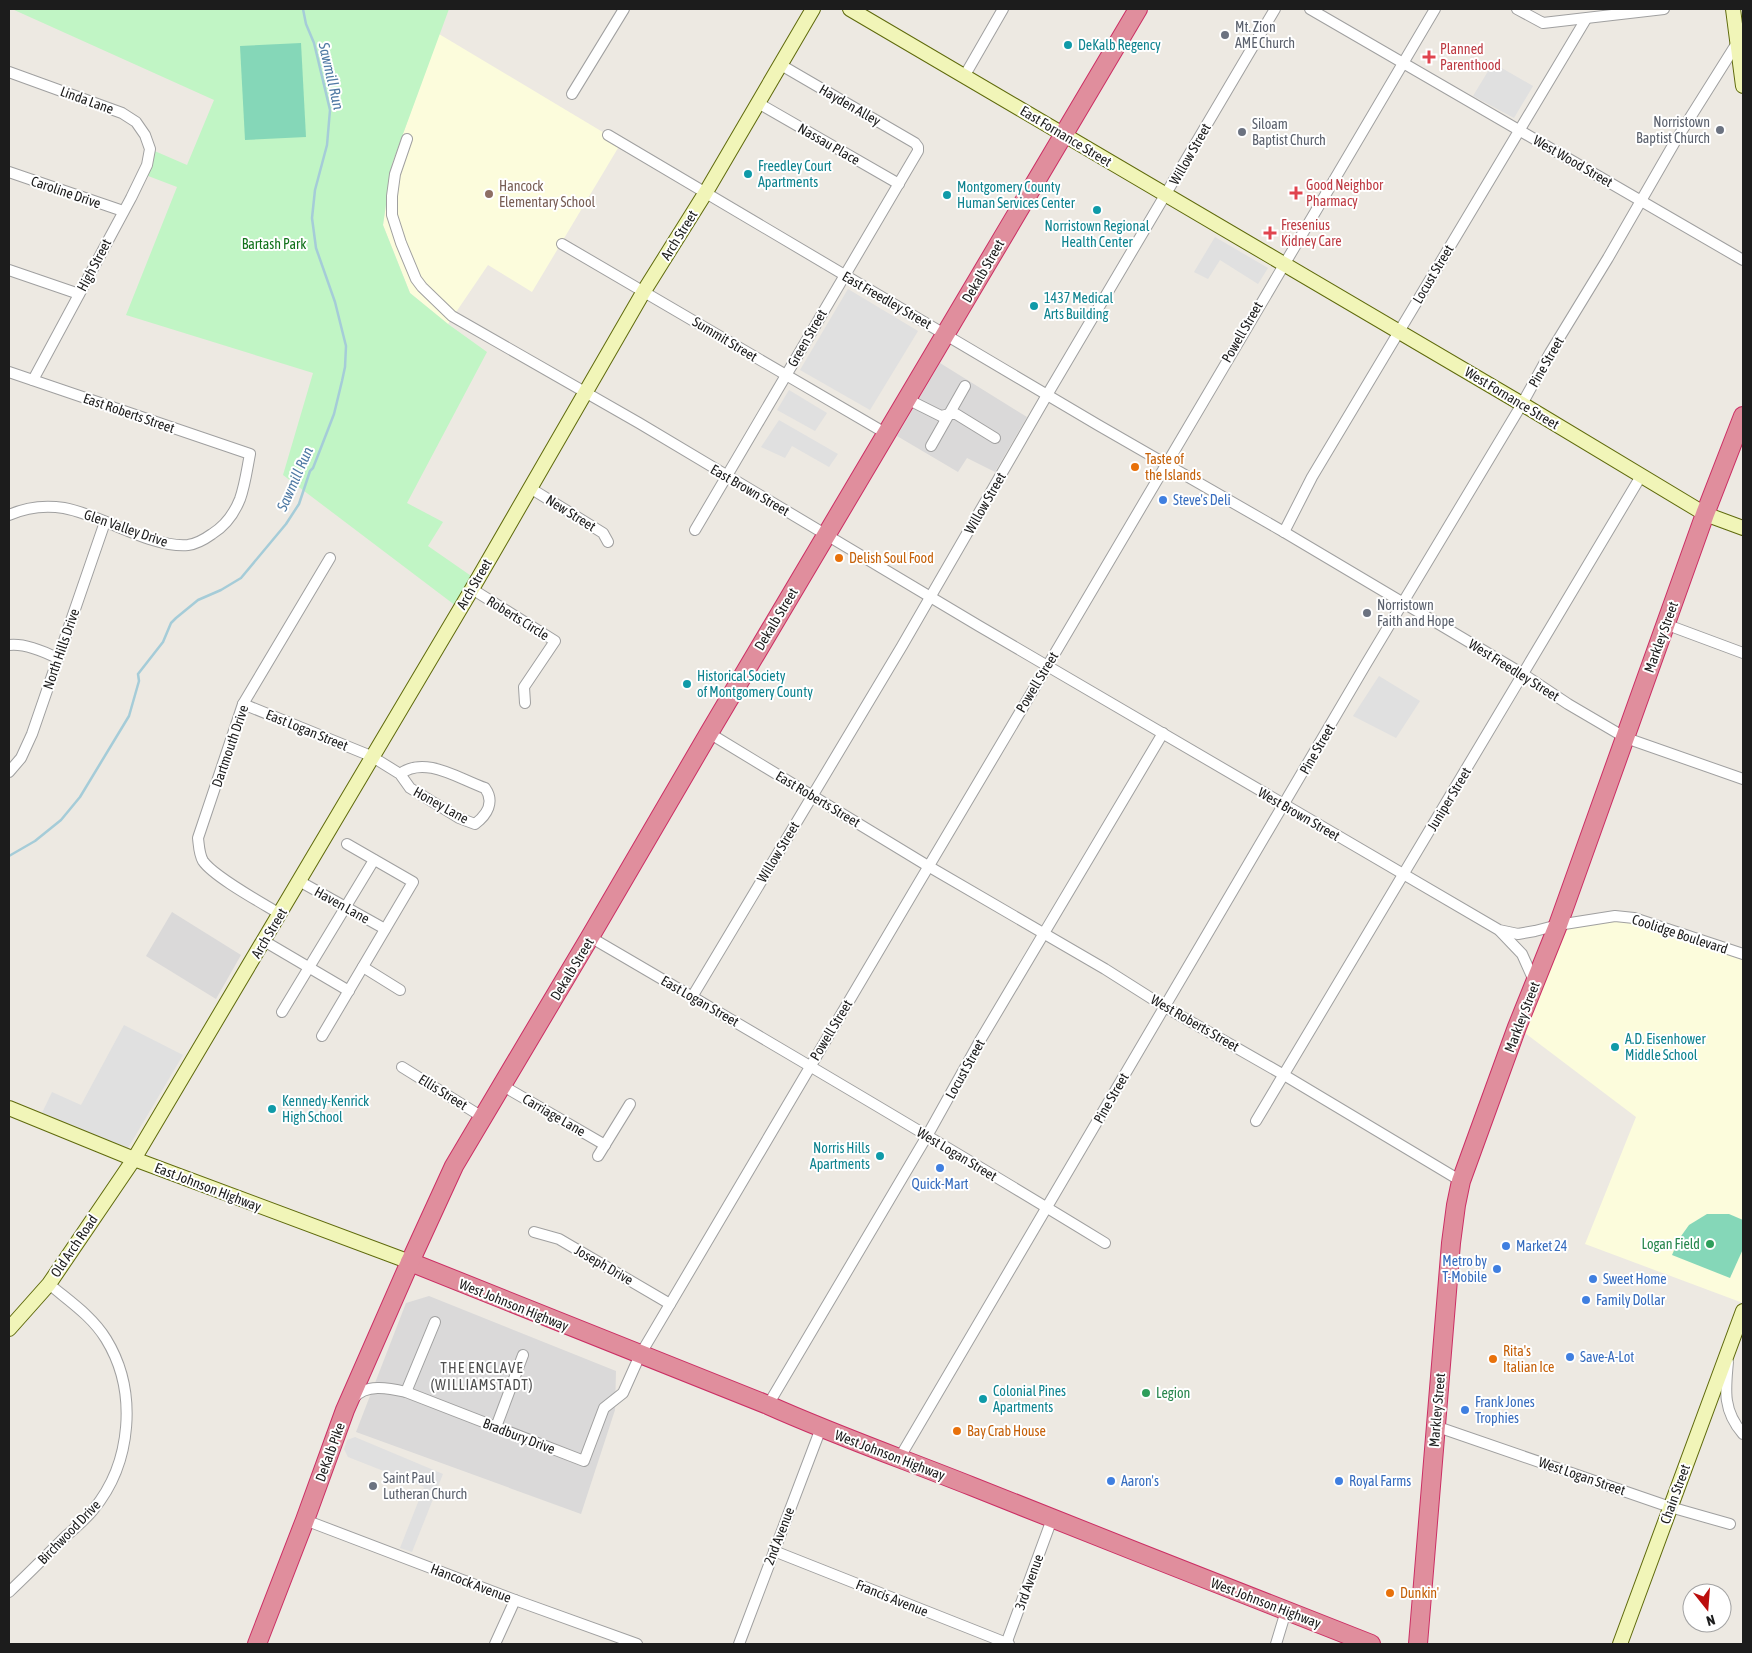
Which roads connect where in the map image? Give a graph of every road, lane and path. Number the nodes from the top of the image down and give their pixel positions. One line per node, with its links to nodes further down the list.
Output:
1 (624, 9): 20 (street)
2 (813, 9): 15 (street, Arch Street)
3 (850, 9): 17 (street, East Fornance Street)
4 (1003, 9): 17 (street)
5 (1138, 9): 23 (highway, Dekalb Street)
6 (1275, 9): 31 (street, Willow Street)
7 (1310, 9): 14 (street, West Wood Street)
8 (1435, 9): 14 (street, Powell Street)
9 (1517, 9): 12 (street)
10 (1664, 9): 12 (street)
11 (1733, 9): 13 (street)
12 (1586, 19): 22 (street, Locust Street)
13 (1737, 43): 18 (street); 32 (street, Pine Street)
14 (1403, 63): 22 (street, West Wood Street); 36 (street, Powell Street)
15 (781, 65): 21 (street, Arch Street); 26 (street, Hayden Alley)
16 (9, 72): 27 (street, Linda Lane)
17 (965, 75): 23 (street, East Fornance Street)
18 (1743, 82): 19 (street)
19 (1743, 86)
20 (572, 94)
21 (758, 103): 29 (street, Nassau Place); 30 (street, Arch Street)
22 (1520, 131): 32 (street, West Wood Street); 41 (street, Locust Street)
23 (1063, 134): 31 (street, East Fornance Street); 42 (highway, Dekalb Street)
24 (608, 135): 30 (street, East Freedley Street)
25 (407, 138): 47 (street, East Brown Street)
26 (918, 147): 29 (street, Green Street)
27 (150, 148): 33 (street, High Street)
28 (9, 172): 33 (street, Caroline Drive)
29 (900, 184): 38 (street, Green Street)
30 (706, 192): 38 (street, East Freedley Street); 39 (street, Arch Street)
31 (1166, 195): 36 (street, East Fornance Street); 48 (street, Willow Street)
32 (1641, 200): 35 (street, West Wood Street); 50 (street, Pine Street)
33 (123, 211): 40 (street, High Street)
34 (562, 244): 39 (street, Summit Street)
35 (1743, 260)
36 (1283, 263): 41 (street, West Fornance Street); 57 (street, Powell Street)
37 (9, 270): 40 (street)
38 (845, 276): 42 (street, East Freedley Street); 44 (street, Green Street)
39 (644, 291): 44 (street, Summit Street); 47 (street, Arch Street)
40 (78, 294): 45 (street, High Street)
41 (1399, 332): 50 (street, West Fornance Street); 66 (street, Locust Street)
42 (946, 334): 48 (street, East Freedley Street); 49 (highway, Dekalb Street)
43 (9, 372): 45 (street, East Roberts Street)
44 (786, 376): 53 (street, Summit Street); 58 (street, Green Street)
45 (33, 380): 56 (street, East Roberts Street)
46 (965, 386): 51 (street)
47 (586, 392): 58 (street, East Brown Street); 60 (street, Arch Street)
48 (1048, 395): 57 (street, East Freedley Street); 71 (street, Willow Street)
49 (907, 399): 51 (street); 53 (highway, Dekalb Street)
50 (1522, 404): 59 (street, West Fornance Street); 72 (street, Pine Street)
51 (950, 414): 54 (street); 55 (street)
52 (1743, 416): 61 (highway, Markley Street)
53 (887, 434): 67 (highway, Dekalb Street)
54 (995, 438)
55 (931, 446)
56 (250, 454): 63 (street, Glen Valley Drive)
57 (1165, 464): 66 (street, West Freedley Street); 77 (street, Powell Street)
58 (725, 476): 65 (street, Green Street); 67 (street, East Brown Street)
59 (1641, 476): 61 (street, West Fornance Street); 78 (street, Juniper Street)
60 (530, 488): 68 (street, New Street); 70 (street, Arch Street)
61 (1705, 514): 64 (street, West Fornance Street); 73 (highway, Markley Street)
62 (9, 515): 63 (street, Glen Valley Drive)
63 (105, 522): 76 (street, North Hills Drive)
64 (1743, 528)
65 (695, 530)
66 (1284, 532): 72 (street, West Freedley Street)
67 (826, 534): 71 (street, East Brown Street); 81 (highway, Dekalb Street)
68 (608, 542)
69 (330, 558): 80 (street, Dartmouth Drive)
70 (472, 589): 79 (street, Roberts Circle); 84 (street, Arch Street)
71 (930, 597): 77 (street, East Brown Street); 88 (street, Willow Street)
72 (1404, 604): 78 (street, West Freedley Street); 89 (street, Pine Street)
73 (1665, 624): 75 (street); 83 (highway, Markley Street)
74 (9, 645): 76 (street)
75 (1743, 653)
76 (58, 658): 85 (street, North Hills Drive)
77 (1048, 665): 82 (street, West Brown Street); 92 (street, Powell Street)
78 (1523, 674): 83 (street, West Freedley Street); 93 (street, Juniper Street)
79 (525, 703)
80 (243, 704): 84 (street, East Logan Street); 96 (street, Dartmouth Drive)
81 (708, 733): 88 (street, East Roberts Street); 101 (highway, Dekalb Street)
82 (1163, 733): 89 (street, West Brown Street); 100 (street, Locust Street)
83 (1626, 738): 87 (street, West Freedley Street); 97 (highway, Markley Street)
84 (371, 756): 86 (street, Honey Lane); 94 (street, Arch Street)
85 (9, 772)
86 (400, 774): 86 (street, Honey Lane)
87 (1743, 778)
88 (812, 796): 92 (street, East Roberts Street); 109 (street, Willow Street)
89 (1284, 805): 93 (street, West Brown Street); 110 (street, Pine Street)
90 (347, 844): 91 (street)
91 (374, 860): 95 (street); 98 (street)
92 (928, 866): 100 (street, West Roberts Street); 113 (street, Powell Street)
93 (1403, 875): 99 (street, West Brown Street); 115 (street, Juniper Street)
94 (299, 881): 95 (street, Haven Lane); 96 (street, Arch Street)
95 (345, 906): 98 (street, Haven Lane); 104 (street)
96 (280, 914): 102 (street, Arch Street)
97 (1558, 925): 99 (street, West Brown Street); 103 (street, Coolidge Boulevard); 106 (highway, Markley Street)
98 (385, 929): 105 (street)
99 (1499, 930): 106 (street)
100 (1044, 934): 110 (street, West Roberts Street); 121 (street, Locust Street)
101 (590, 938): 109 (street, East Logan Street); 116 (highway, Dekalb Street)
102 (264, 941): 104 (street); 124 (street, Arch Street)
103 (1743, 954)
104 (308, 966): 108 (street); 111 (street)
105 (363, 967): 107 (street); 108 (street)
106 (1535, 983): 125 (highway, Markley Street)
107 (400, 990)
108 (348, 991): 112 (street)
109 (692, 997): 113 (street, East Logan Street)
110 (1164, 1007): 115 (street, West Roberts Street); 126 (street, Pine Street)
111 (282, 1012)
112 (322, 1036)
113 (810, 1065): 121 (street, West Logan Street); 131 (street, Powell Street)
114 (402, 1067): 119 (street, Ellis Street)
115 (1284, 1075): 120 (street, Juniper Street); 125 (street, West Roberts Street)
116 (503, 1086): 119 (highway, Dekalb Street); 122 (street, Carriage Lane)
117 (630, 1104): 122 (street)
118 (9, 1108): 124 (street, East Johnson Highway)
119 (484, 1118): 129 (highway, Dekalb Street)
120 (1256, 1121)
121 (927, 1136): 126 (street, West Logan Street); 139 (street, Locust Street)
122 (605, 1145): 123 (street)
123 (598, 1156)
124 (134, 1159): 129 (street, East Johnson Highway); 130 (street, Old Arch Road)
125 (1461, 1181): 141 (highway, Markley Street)
126 (1047, 1207): 128 (street, West Logan Street); 145 (street, Pine Street)
127 (534, 1232): 131 (street, Joseph Drive)
128 (1105, 1242)
129 (410, 1262): 137 (highway, West Johnson Highway); 140 (highway, DeKalb Pike)
130 (49, 1284): 134 (street, Old Arch Road); 151 (street, Birchwood Drive)
131 (670, 1304): 137 (street, Powell Street)
132 (1743, 1311): 135 (street, Chain Street)
133 (435, 1322): 138 (street)
134 (9, 1329)
135 (1730, 1344): 144 (street); 146 (street, Chain Street)
136 (523, 1355): 142 (street)
137 (640, 1355): 139 (highway, West Johnson Highway); 142 (street, Bradbury Drive)
138 (406, 1392): 140 (street, Bradbury Drive); 142 (street, Bradbury Drive)
139 (768, 1405): 143 (highway, West Johnson Highway)
140 (345, 1410): 148 (highway, DeKalb Pike)
141 (1435, 1426): 146 (street, West Logan Street); 161 (highway, Markley Street)
142 (496, 1427)
143 (821, 1428): 145 (highway, West Johnson Highway); 150 (street, 2nd Avenue)
144 (1743, 1434)
145 (900, 1457): 147 (highway, West Johnson Highway)
146 (1670, 1506): 149 (street, West Logan Street); 162 (street, Chain Street)
147 (1052, 1519): 153 (highway, West Johnson Highway); 158 (street, 3rd Avenue)
148 (305, 1520): 152 (street, Hancock Avenue); 154 (highway, DeKalb Pike)
149 (1730, 1524)
150 (774, 1551): 157 (street, 2nd Avenue); 158 (street, Francis Avenue)
151 (9, 1592)
152 (515, 1600): 155 (street); 156 (street, Hancock Avenue)
153 (1286, 1611): 159 (street); 160 (highway, West Johnson Highway)
154 (258, 1644)
155 (495, 1644)
156 (637, 1644)
157 (739, 1644)
158 (1008, 1644)
159 (1276, 1644)
160 (1371, 1644)
161 (1418, 1644)
162 (1620, 1644)

